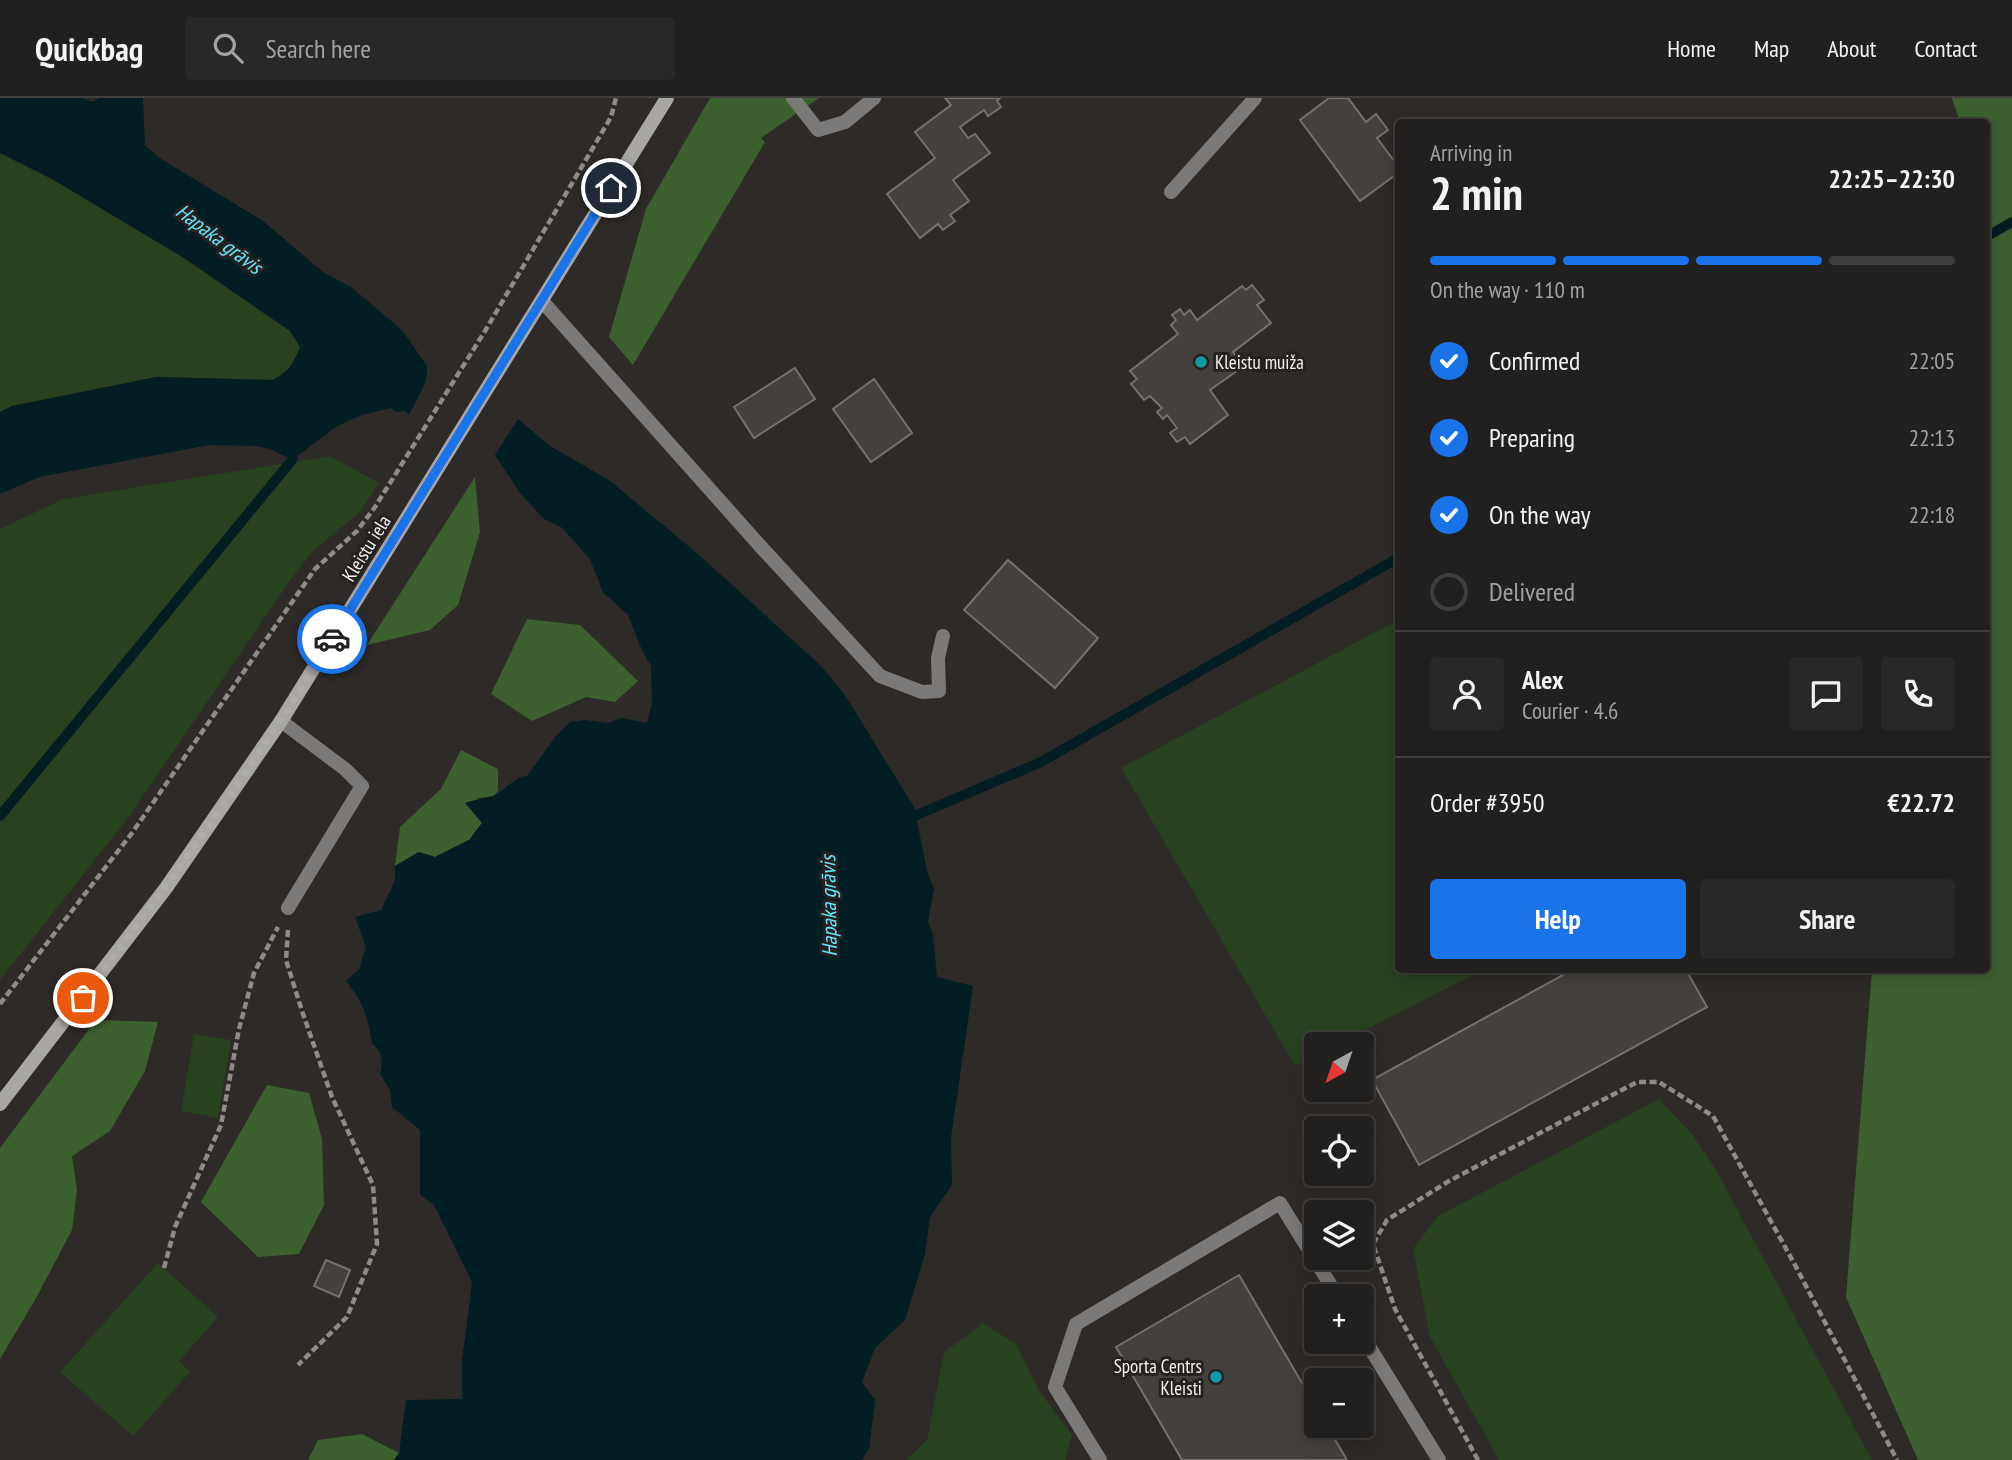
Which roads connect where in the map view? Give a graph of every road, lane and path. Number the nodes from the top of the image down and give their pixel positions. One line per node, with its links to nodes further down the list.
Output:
1 (616, 98): 11 (path)
2 (667, 98): 7 (main road, Kleistu iela)
3 (793, 98): 4 (lane)
4 (874, 98)
5 (1255, 98): 6 (lane)
6 (1171, 192)
7 (542, 301): 8 (lane); 9 (main road, Kleistu iela)
8 (943, 636)
9 (281, 721): 10 (lane); 12 (main road, Kleistu iela)
10 (288, 908): 13 (path); 16 (path)
11 (0, 1004)
12 (0, 1104)
13 (164, 1268)
14 (1330, 1284): 17 (lane)
15 (1374, 1354): 18 (lane)
16 (298, 1365)
17 (1100, 1460)
18 (1439, 1460)
19 (1478, 1460): 20 (path)
20 (1897, 1460)

